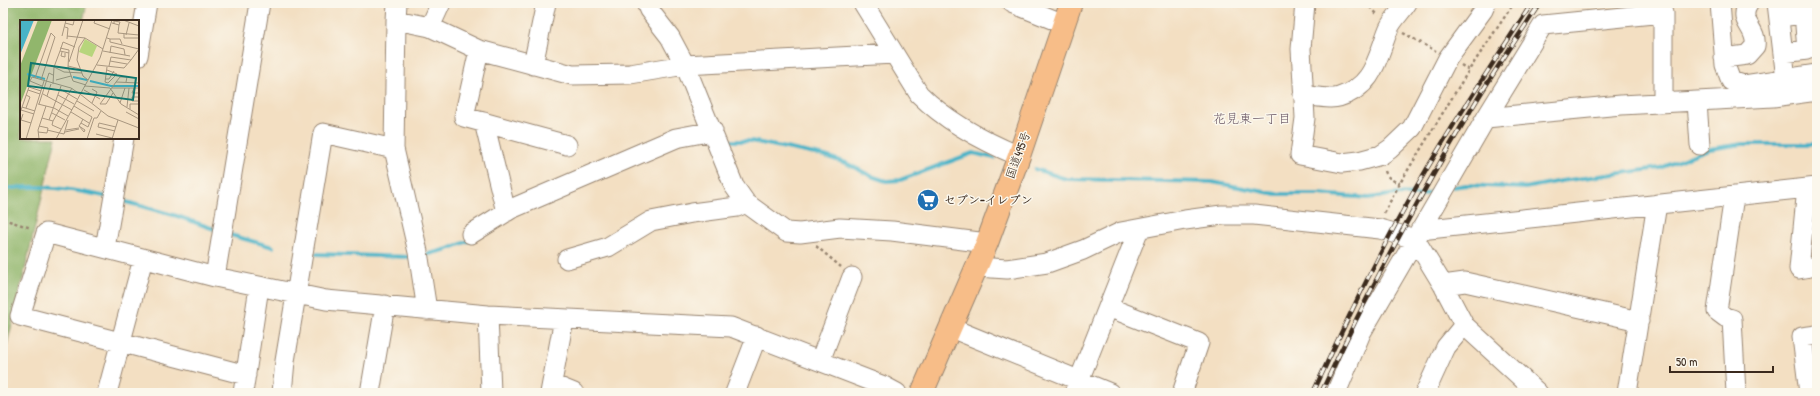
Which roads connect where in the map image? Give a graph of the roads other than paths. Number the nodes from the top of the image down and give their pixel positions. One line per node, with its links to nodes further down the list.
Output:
1 (147, 3): 20 (street)
2 (260, 3): 55 (street)
3 (441, 3): 19 (street)
4 (546, 3): 25 (street)
5 (646, 3): 26 (street)
6 (863, 3): 23 (street)
7 (1012, 3): 17 (street)
8 (1071, 3): 17 (highway, 国道495号)
9 (1305, 3): 30 (street)
10 (1407, 3): 30 (street)
11 (1486, 3): 30 (street)
12 (1720, 3): 24 (street)
13 (1749, 3): 24 (street)
14 (1803, 3): 15 (street)
15 (1778, 10): 22 (street)
16 (396, 11): 19 (street); 39 (street)
17 (1064, 24): 40 (highway, 国道495号)
18 (1817, 25): 22 (street)
19 (430, 27): 21 (street)
20 (139, 50)
21 (479, 50): 25 (street); 34 (street)
22 (1783, 52): 28 (street)
23 (894, 54): 26 (street); 40 (street)
24 (1724, 58): 28 (street)
25 (533, 65): 26 (street)
26 (685, 65): 35 (street)
27 (1817, 74): 28 (street)
28 (1786, 78)
29 (1817, 91): 31 (street)
30 (1303, 95)
31 (1697, 102): 32 (street); 38 (street)
32 (1663, 103): 33 (street); 33 (street)
33 (1486, 118): 48 (street)
34 (484, 122): 37 (street); 45 (street)
35 (713, 131): 43 (street); 45 (street)
36 (124, 139): 50 (street)
37 (567, 145)
38 (1700, 145)
39 (394, 149): 59 (street); 62 (street)
40 (1019, 156): 49 (highway, 国道495号)
41 (1812, 188): 42 (street); 53 (street)
42 (1734, 196): 44 (street); 89 (street)
43 (746, 203): 49 (street); 52 (street)
44 (1657, 204): 48 (street); 65 (street)
45 (506, 212): 47 (street)
46 (1139, 229): 48 (street); 54 (street); 61 (street)
47 (471, 234)
48 (1418, 235): 57 (street); 85 (street)
49 (987, 243): 54 (highway, 国道495号)
50 (105, 248): 51 (street); 70 (street)
51 (143, 259): 55 (street); 70 (street)
52 (567, 259)
53 (1817, 266)
54 (977, 267): 67 (highway, 国道495号)
55 (215, 277): 58 (street)
56 (852, 277): 71 (street)
57 (1444, 285): 65 (street); 66 (street)
58 (259, 287): 59 (street); 72 (street)
59 (296, 294): 60 (street); 76 (street)
60 (385, 305): 62 (street); 77 (street)
61 (1108, 307): 73 (street); 84 (street)
62 (427, 310): 63 (street)
63 (488, 315): 64 (street); 78 (street)
64 (564, 319): 69 (street); 74 (street)
65 (1639, 321): 88 (street)
66 (1464, 325): 86 (street); 87 (street)
67 (951, 328): 73 (street); 82 (highway, 国道495号)
68 (1817, 335): 90 (street)
69 (757, 336): 71 (street); 80 (street)
70 (121, 342): 72 (street); 75 (street)
71 (820, 361): 81 (street)
72 (245, 384)
73 (1076, 387): 83 (street)
74 (551, 389): 79 (street)
75 (107, 393)
76 (282, 393)
77 (370, 393)
78 (491, 393)
79 (574, 393)
80 (735, 393)
81 (897, 393)
82 (922, 393)
83 (1110, 393)
84 (1182, 393)
85 (1336, 393)
86 (1425, 393)
87 (1538, 393)
88 (1627, 393)
89 (1736, 393)
90 (1809, 393)

